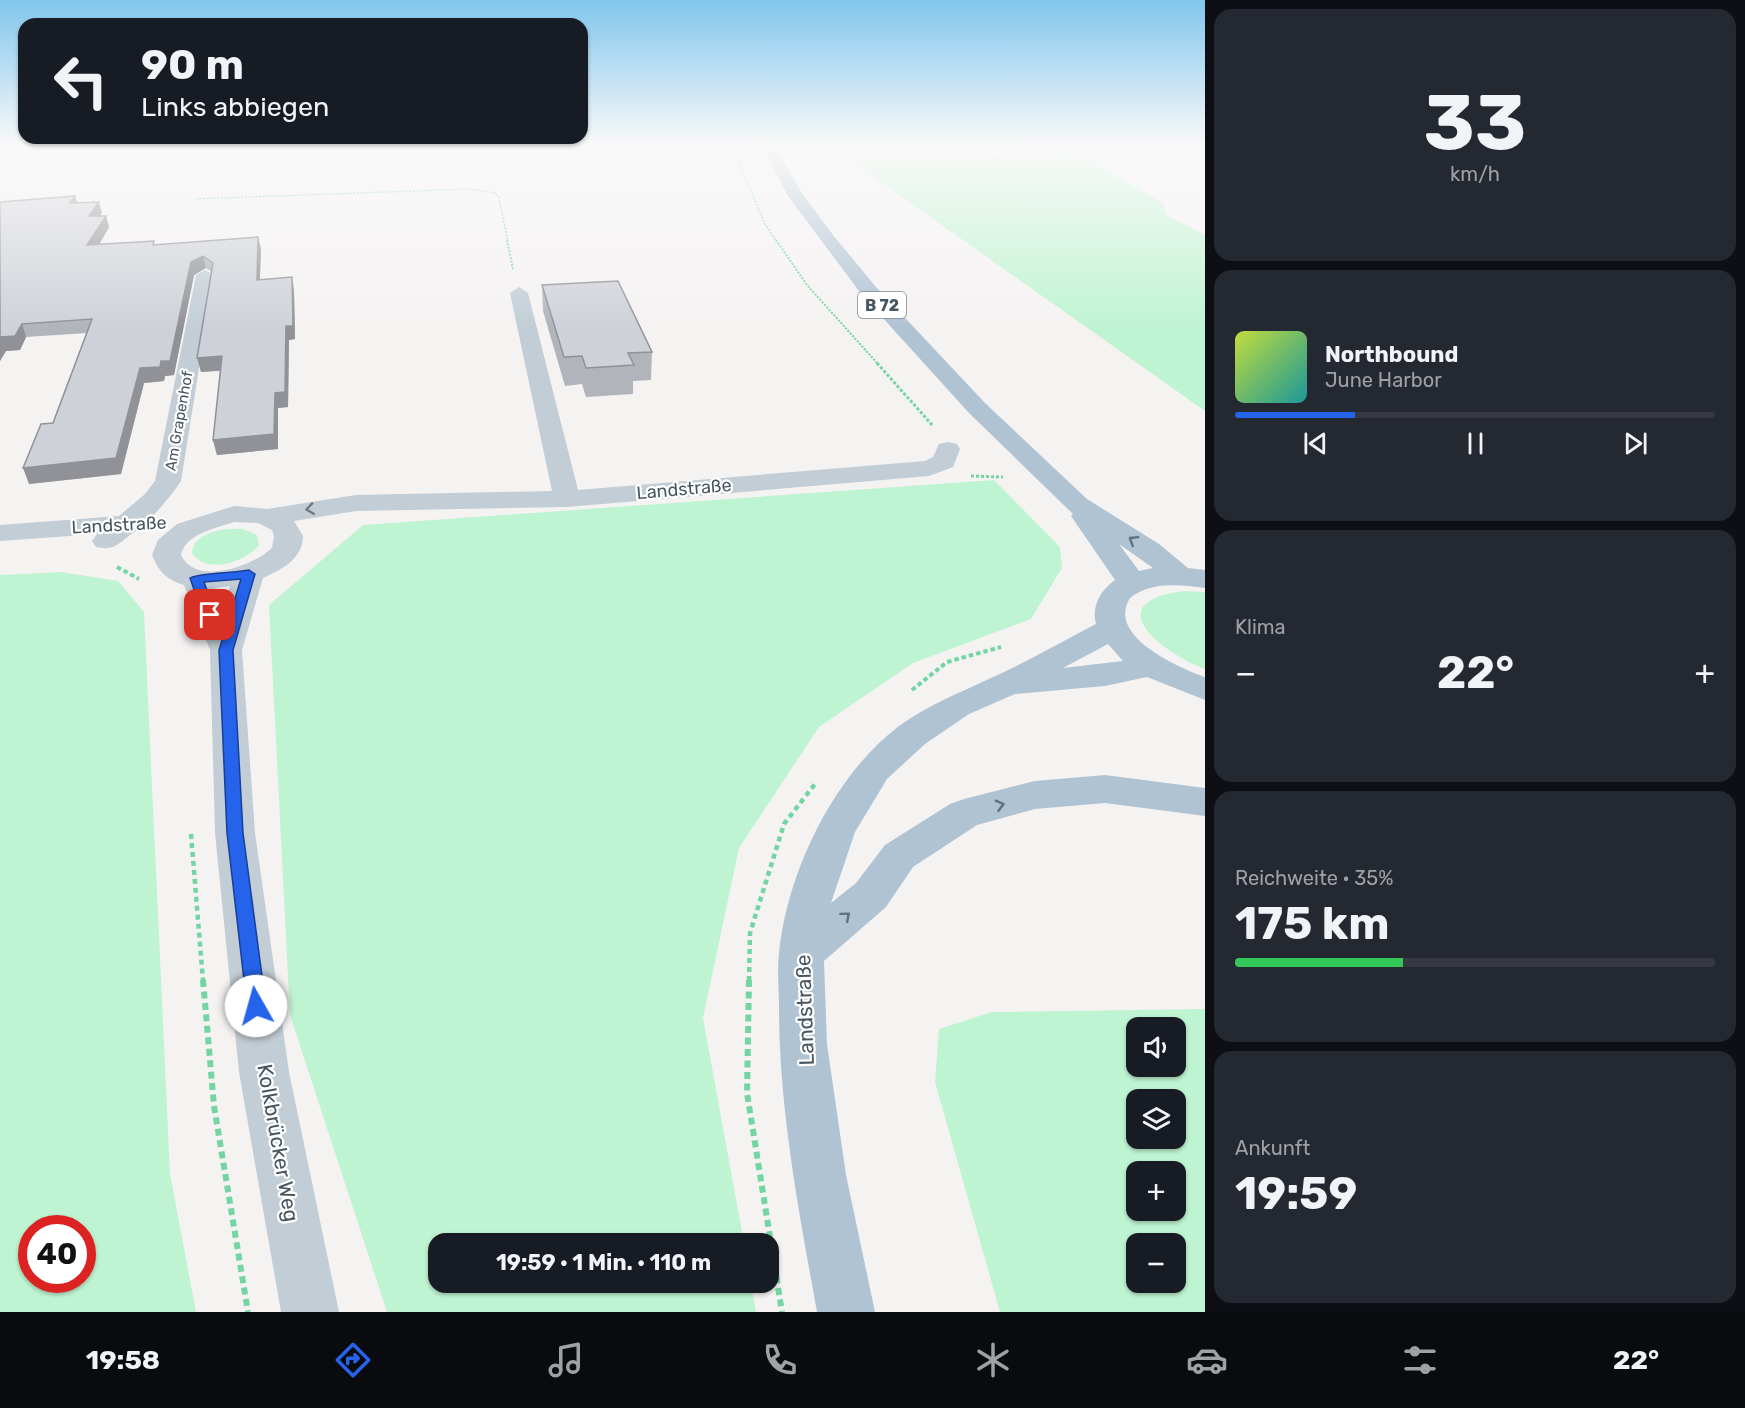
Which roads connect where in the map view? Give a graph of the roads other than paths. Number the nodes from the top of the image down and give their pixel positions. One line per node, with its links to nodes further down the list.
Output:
1 (805, 207): 7 (main road, B 72)
2 (205, 275): 11 (street, Am Grapenhof)
3 (519, 293): 5 (street)
4 (948, 449): 5 (street, Landstraße)
5 (567, 499): 6 (street, Landstraße)
6 (410, 503): 8 (street, Landstraße, one-way to 8); 12 (street, Landstraße)
7 (1077, 505): 16 (main road, B 72, one-way to 7); 17 (main road, B 72)
8 (268, 517): 9 (street, Landstraße); 12 (street)
9 (199, 523): 11 (street, Landstraße); 13 (street)
10 (0, 532): 11 (street, Landstraße)
11 (115, 532): 13 (street, Landstraße)
12 (290, 538): 14 (street)
13 (168, 550): 15 (street)
14 (249, 574): 15 (street); 19 (street, Kolkbrücker Weg)
15 (196, 578): 19 (street, Kolkbrücker Weg)
16 (1192, 578): 17 (main road)
17 (1132, 584): 18 (main road)
18 (1113, 628): 20 (main road); 21 (main road, Landstraße)
19 (226, 650): 25 (street, Kolkbrücker Weg)
20 (1151, 666): 21 (main road, Landstraße); 22 (main road)
21 (1004, 686): 24 (main road, Landstraße)
22 (1205, 689)
23 (1205, 802): 24 (main road, one-way to 23)
24 (801, 953): 26 (main road, Landstraße)
25 (310, 1312)
26 (846, 1312)

